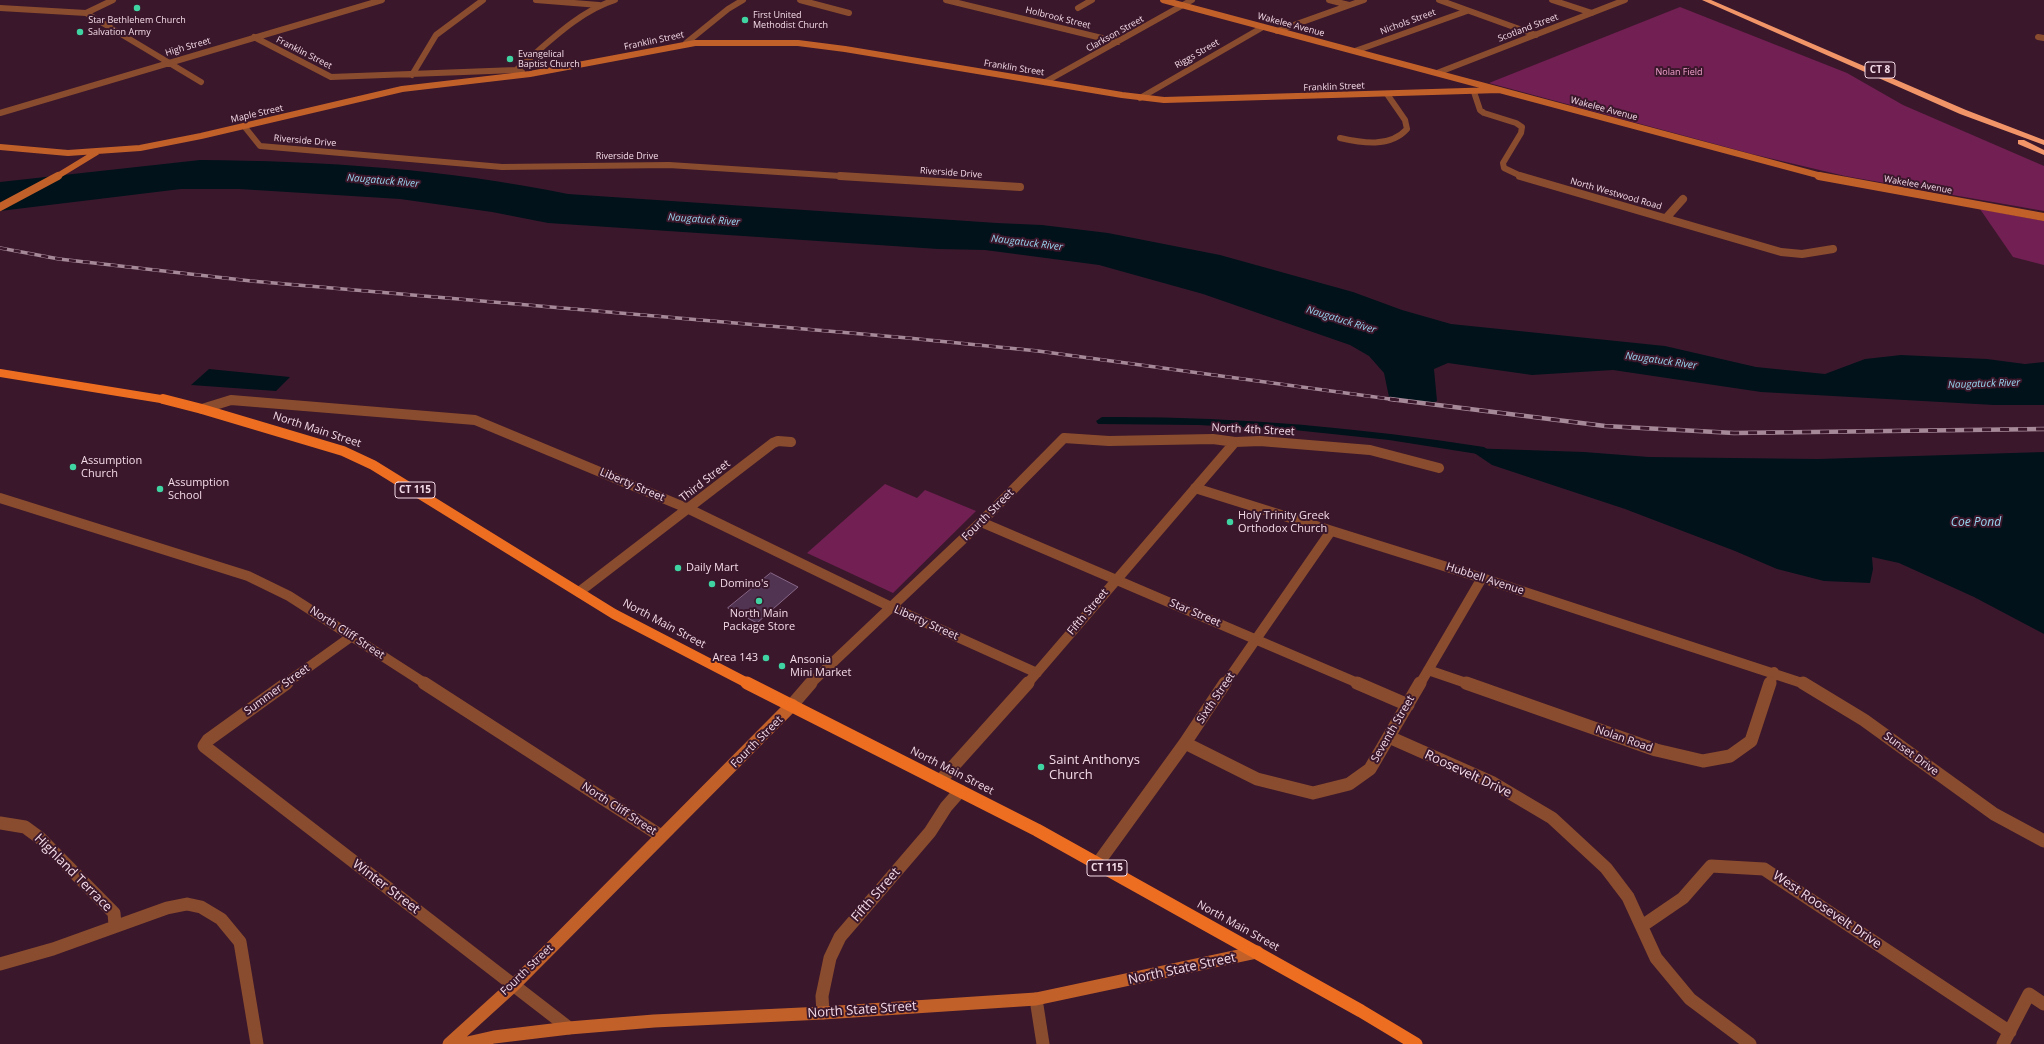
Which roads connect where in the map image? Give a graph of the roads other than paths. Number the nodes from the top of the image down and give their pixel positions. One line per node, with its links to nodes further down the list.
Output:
1 (113, 0): 25 (street)
2 (382, 0): 31 (street, High Street)
3 (483, 0): 39 (street)
4 (536, 0): 19 (street)
5 (615, 0): 19 (street)
6 (743, 0): 33 (street)
7 (800, 0): 26 (street)
8 (946, 0): 32 (street, Holbrook Street)
9 (1092, 0): 23 (street)
10 (1163, 0): 20 (main road, Wakelee Avenue)
11 (1192, 0): 20 (street, Clarkson Street)
12 (1329, 0): 21 (street)
13 (1364, 0): 21 (street)
14 (1439, 0): 24 (street)
15 (1552, 0): 27 (street)
16 (1625, 0): 27 (street, Scotland Street)
17 (1705, 0): 42 (highway, CT 8)
18 (1717, 0): 49 (highway, CT 8)
19 (599, 5): 36 (street)
20 (1182, 5): 28 (main road, Wakelee Avenue); 32 (street, Clarkson Street)
21 (1349, 5): 29 (street)
22 (0, 8): 25 (street)
23 (1078, 8)
24 (1467, 11): 30 (street); 34 (street, Nichols Street)
25 (86, 13): 35 (street)
26 (849, 13)
27 (1592, 13): 30 (street, Scotland Street)
28 (1263, 27): 29 (main road, Wakelee Avenue); 46 (street, Riggs Street)
29 (1277, 31): 34 (main road, Wakelee Avenue)
30 (1536, 35): 37 (street, Scotland Street)
31 (254, 37): 35 (street, High Street); 39 (street, Franklin Street)
32 (1118, 42): 41 (street, Clarkson Street)
33 (686, 43): 38 (main road, Franklin Street); 41 (main road, Franklin Street)
34 (1355, 51): 37 (main road, Wakelee Avenue)
35 (168, 62): 40 (street); 47 (street, High Street)
36 (516, 70): 38 (street, Franklin Street); 39 (street, Franklin Street)
37 (1437, 73): 43 (main road, Wakelee Avenue)
38 (530, 74): 48 (main road, Maple Street)
39 (412, 75)
40 (201, 82)
41 (1045, 82): 46 (main road, Franklin Street)
42 (1903, 86): 51 (highway, CT 8); 54 (highway)
43 (1499, 90): 44 (main road, Franklin Street); 58 (main road, Wakelee Avenue)
44 (1474, 92): 45 (main road, Franklin Street); 59 (street, North Westwood Road)
45 (1387, 94): 46 (main road, Franklin Street); 50 (street)
46 (1140, 98)
47 (0, 113)
48 (244, 126): 53 (main road, Maple Street); 55 (street, Riverside Drive)
49 (2044, 137)
50 (1340, 138)
51 (2044, 143)
52 (0, 146): 53 (main road)
53 (97, 152): 57 (main road, Maple Street)
54 (2044, 153)
55 (1020, 187)
56 (1683, 199): 59 (street)
57 (0, 207)
58 (2044, 216)
59 (1667, 218): 60 (street, North Westwood Road)
60 (1833, 249)
61 (0, 373): 62 (main road, North Main Street / CT 115)
62 (202, 409): 69 (street, Liberty Street); 74 (main road, North Main Street / CT 115)
63 (1064, 438): 65 (street, North 4th Street); 70 (street, Fourth Street)
64 (791, 442): 69 (street, Third Street)
65 (1235, 442): 66 (street, North 4th Street); 67 (street, Fifth Street)
66 (1439, 468)
67 (1195, 488): 71 (street, Hubbell Avenue); 73 (street, Fifth Street)
68 (0, 498): 76 (street, North Cliff Street)
69 (689, 509): 74 (street, Third Street); 75 (street, Liberty Street)
70 (981, 522): 73 (street, Star Street); 75 (street, Fourth Street)
71 (1331, 531): 72 (street, Hubbell Avenue); 77 (street, Sixth Street)
72 (1482, 578): 78 (street, Seventh Street); 79 (street, Hubbell Avenue)
73 (1116, 579): 77 (street, Star Street); 80 (street, Fifth Street)
74 (579, 592): 82 (main road, North Main Street / CT 115)
75 (891, 607): 80 (street, Liberty Street); 82 (street, Fourth Street)
76 (352, 636): 85 (street, Summer Street); 89 (street, North Cliff Street)
77 (1255, 639): 81 (street, Star Street); 84 (street, Sixth Street)
78 (1428, 670): 79 (street, Nolan Road); 81 (street, Seventh Street)
79 (1774, 672): 90 (street, Sunset Drive)
80 (1037, 673): 86 (street, Fifth Street)
81 (1408, 704): 83 (street, Seventh Street)
82 (792, 706): 86 (main road, North Main Street / CT 115); 89 (main road, Fourth Street)
83 (1389, 737): 84 (street, Seventh Street); 93 (street, Roosevelt Drive)
84 (1185, 743): 91 (street, Sixth Street)
85 (204, 746): 96 (street, Winter Street)
86 (940, 781): 87 (main road, North Main Street / CT 115)
87 (960, 791): 91 (main road, North Main Street / CT 115); 99 (street, Fifth Street)
88 (0, 823): 92 (street, Highland Terrace)
89 (661, 836): 96 (main road, Fourth Street)
90 (2044, 841)
91 (1098, 863): 94 (main road, North Main Street / CT 115)
92 (115, 925): 95 (street, Highland Terrace); 102 (street, Highland Terrace)
93 (1642, 926): 101 (street, West Roosevelt Drive); 107 (street, Roosevelt Drive)
94 (1257, 952): 97 (main road, North State Street); 106 (main road, North Main Street / CT 115)
95 (0, 964)
96 (514, 985): 100 (street, Winter Street); 103 (main road, Fourth Street)
97 (1036, 998): 99 (main road, North State Street); 105 (street)
98 (2044, 1004): 101 (street)
99 (823, 1013): 100 (main road, North State Street)
100 (569, 1028): 104 (main road, North State Street)
101 (2006, 1038)
102 (257, 1044)
103 (449, 1044)
104 (463, 1044)
105 (1043, 1044)
106 (1416, 1044)
107 (1750, 1044)

